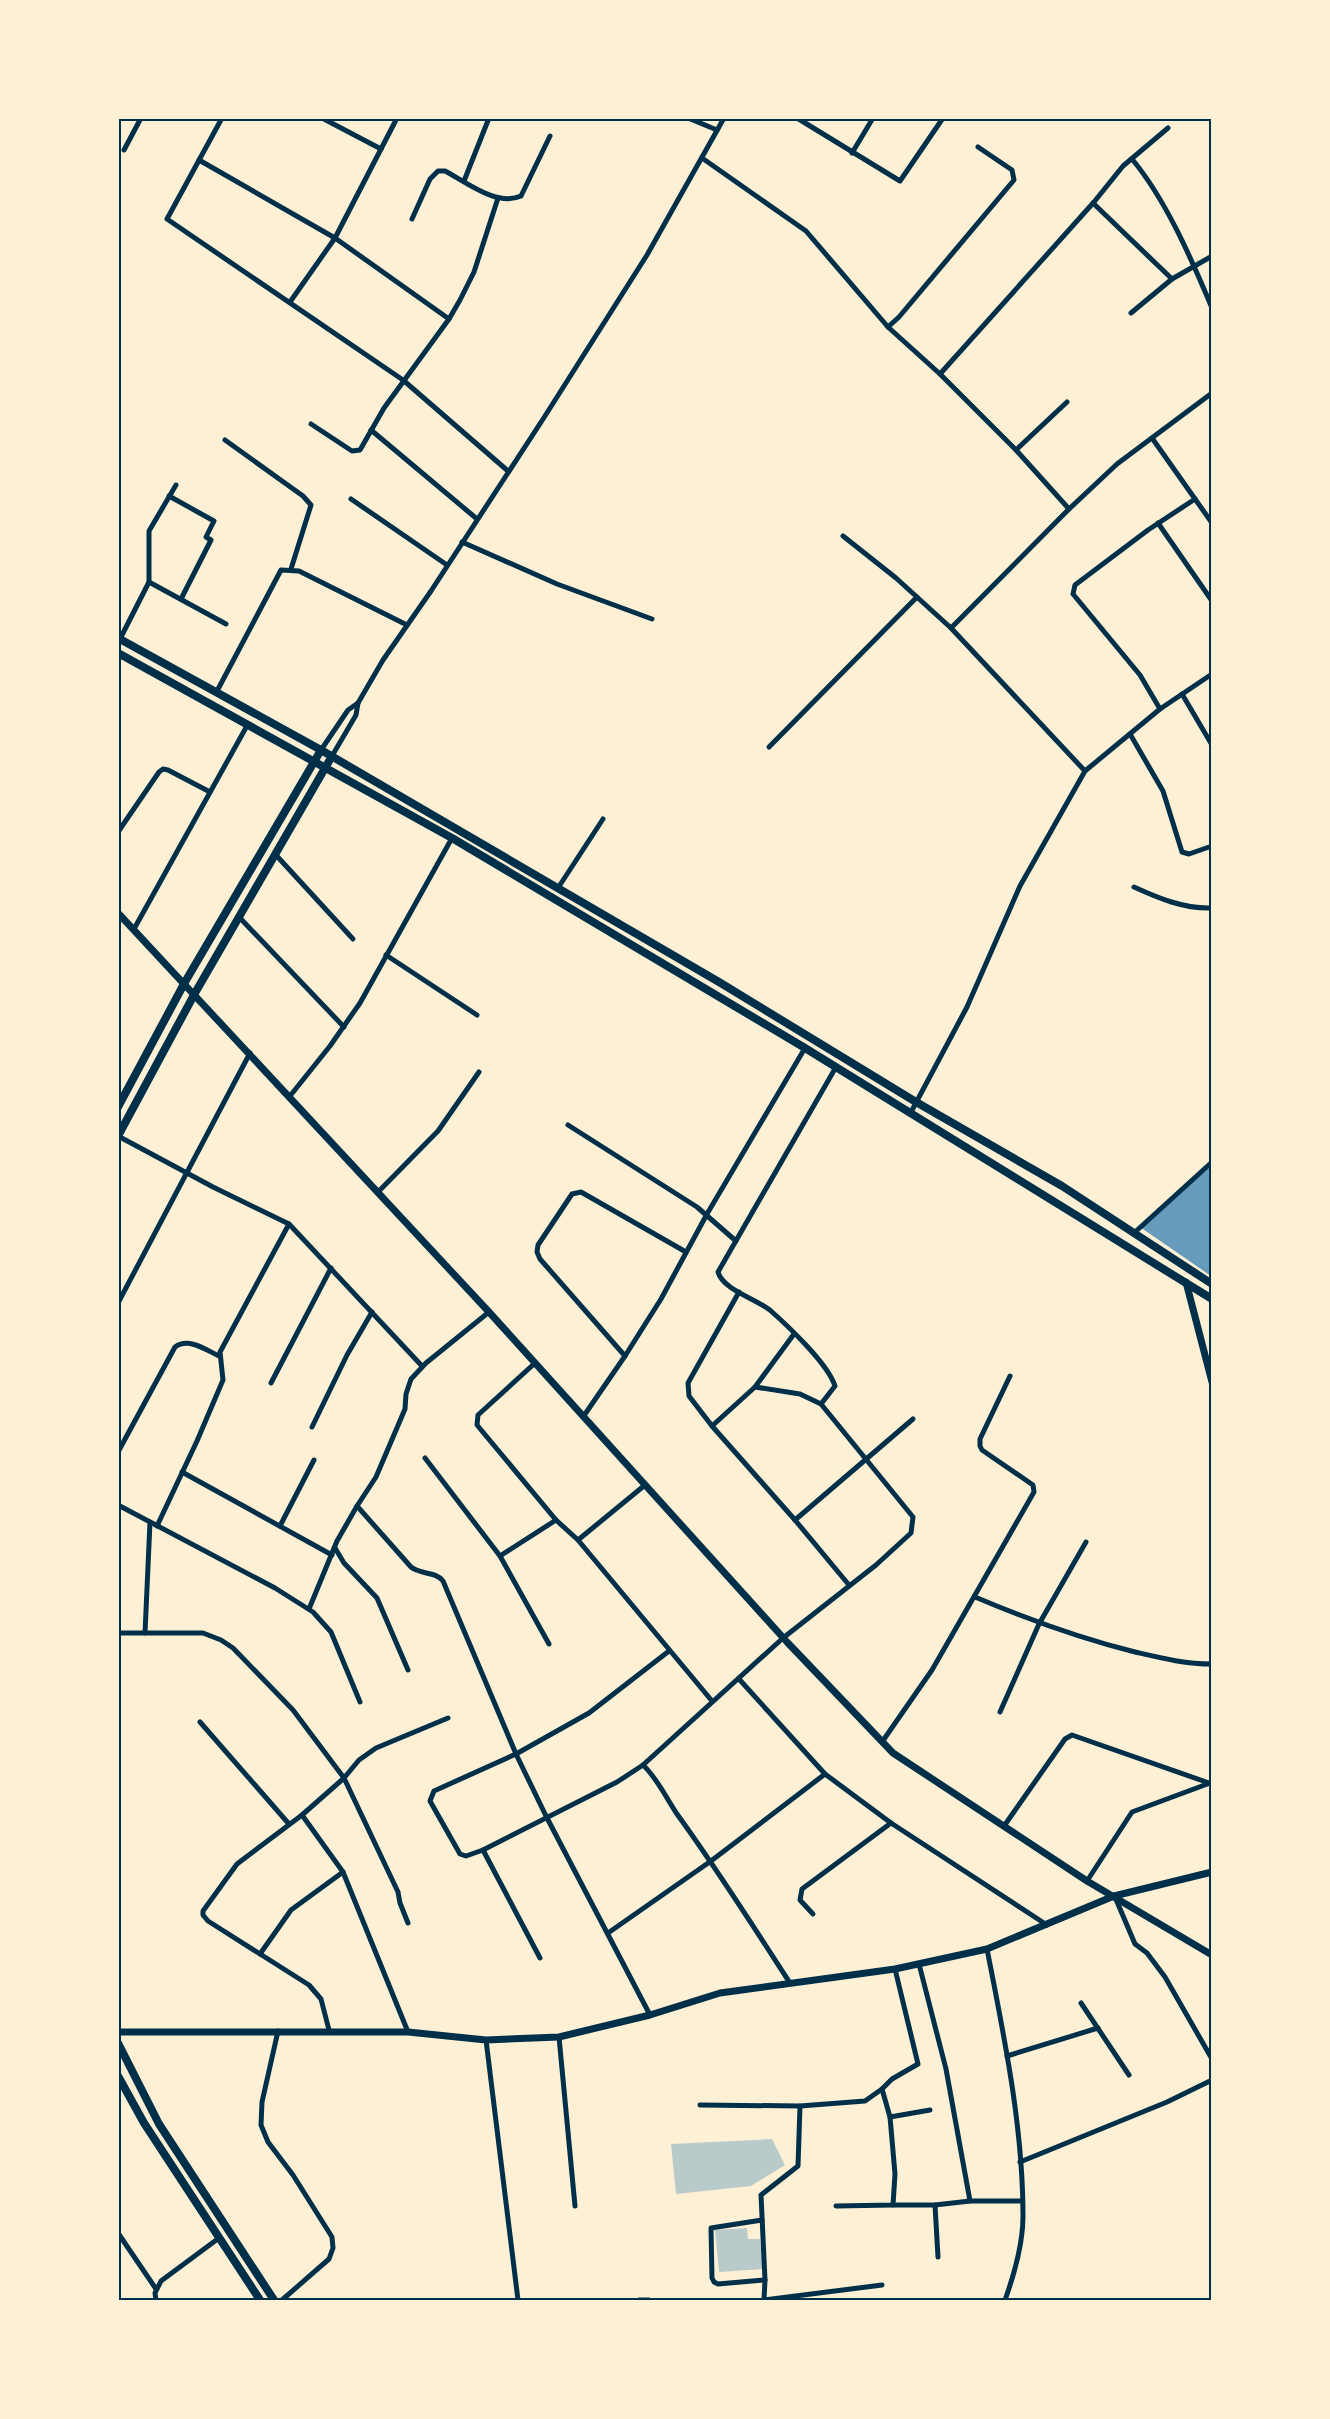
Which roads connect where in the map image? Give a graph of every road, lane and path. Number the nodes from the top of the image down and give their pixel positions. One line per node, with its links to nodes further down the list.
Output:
1 (141, 118): 16 (street)
2 (222, 118): 20 (street)
3 (322, 118): 15 (street)
4 (397, 118): 15 (street)
5 (489, 118): 21 (street)
6 (688, 118): 12 (street)
7 (724, 118): 12 (street)
8 (797, 118): 17 (street)
9 (873, 118): 17 (street)
10 (943, 118): 17 (street)
11 (1168, 128): 19 (street)
12 (717, 130): 18 (street)
13 (550, 136): 22 (street)
14 (978, 147): 33 (street)
15 (381, 149): 25 (street)
16 (124, 150)
17 (852, 153)
18 (702, 158): 33 (street); 43 (street)
19 (1132, 159): 23 (street); 27 (street)
20 (199, 160): 25 (street); 29 (street)
21 (464, 181): 22 (street); 24 (street)
22 (498, 198): 32 (street)
23 (1093, 203): 28 (street); 34 (street)
24 (412, 219)
25 (334, 238): 29 (street); 32 (street)
26 (1212, 256): 27 (street)
27 (1194, 266): 28 (street); 30 (street)
28 (1172, 279): 31 (street)
29 (290, 302): 35 (street)
30 (1212, 308)
31 (1131, 313)
32 (449, 319): 35 (street)
33 (888, 327): 34 (street)
34 (940, 374): 42 (street)
35 (403, 380): 39 (street); 43 (street)
36 (1212, 393): 40 (street)
37 (1067, 402): 42 (street)
38 (311, 424): 39 (street)
39 (371, 430): 49 (street)
40 (1152, 438): 47 (street); 48 (street)
41 (225, 440): 55 (street)
42 (1016, 450): 48 (street)
43 (508, 471): 49 (street)
44 (176, 485): 45 (street)
45 (169, 496): 56 (street); 58 (street)
46 (351, 499): 54 (street)
47 (1195, 500): 50 (street); 51 (street)
48 (1069, 509): 63 (street)
49 (477, 519): 53 (street)
50 (1158, 523): 59 (street); 70 (street)
51 (1212, 524)
52 (843, 536): 57 (street)
53 (462, 542): 54 (street); 60 (street)
54 (447, 566): 62 (street)
55 (291, 569): 62 (street); 67 (street)
56 (149, 582): 58 (street); 64 (street)
57 (917, 597): 63 (street); 74 (street)
58 (181, 599): 61 (street)
59 (1212, 601)
60 (652, 619)
61 (226, 624)
62 (407, 625): 69 (street)
63 (951, 628): 79 (street)
64 (119, 639): 67 (highway)
65 (118, 653): 71 (highway)
66 (1212, 674): 68 (street)
67 (216, 693): 75 (highway)
68 (1182, 694): 70 (street); 73 (street)
69 (358, 703): 75 (street); 76 (street)
70 (1160, 709): 72 (street)
71 (248, 724): 77 (highway); 80 (street)
72 (1130, 734): 79 (street); 84 (street)
73 (1212, 745)
74 (769, 747)
75 (321, 750): 76 (highway); 77 (main road)
76 (332, 756): 78 (main road); 87 (highway)
77 (314, 762): 78 (highway); 96 (main road)
78 (325, 768): 83 (highway); 85 (main road)
79 (1085, 771): 105 (street)
80 (210, 792): 82 (street); 91 (street)
81 (603, 819): 87 (street)
82 (118, 832)
83 (452, 838): 94 (highway); 95 (street)
84 (1212, 846)
85 (275, 854): 90 (main road); 93 (street)
86 (1134, 887): 88 (street)
87 (558, 888): 92 (highway)
88 (1212, 908)
89 (118, 912): 91 (street)
90 (239, 917): 97 (main road); 99 (street)
91 (134, 929): 96 (street)
92 (634, 933): 94 (highway); 105 (highway)
93 (353, 939)
94 (628, 942): 100 (highway)
95 (386, 955): 98 (street); 99 (street)
96 (184, 982): 97 (street); 106 (main road)
97 (195, 993): 101 (street); 109 (main road)
98 (477, 1014)
99 (344, 1026): 104 (street)
100 (805, 1048): 102 (highway); 113 (street)
101 (250, 1053): 104 (street); 111 (street)
102 (836, 1067): 107 (highway); 116 (street)
103 (479, 1072): 112 (street)
104 (290, 1096): 112 (street)
105 (916, 1102): 107 (street); 115 (highway)
106 (118, 1107)
107 (910, 1114): 119 (highway)
108 (568, 1125): 113 (street)
109 (118, 1136): 111 (street)
110 (1212, 1162): 115 (street)
111 (187, 1173): 114 (street); 123 (street)
112 (378, 1192): 125 (street)
113 (707, 1214): 116 (street); 117 (street)
114 (289, 1224): 118 (street); 127 (street)
115 (1134, 1233): 120 (highway)
116 (736, 1240): 121 (street)
117 (686, 1252): 128 (street); 128 (street)
118 (331, 1268): 124 (street); 133 (street)
119 (1186, 1282): 122 (highway); 132 (street)
120 (1212, 1284)
121 (739, 1292): 126 (street); 138 (street)
122 (1212, 1299)
123 (118, 1303)
124 (372, 1312): 130 (street); 139 (street)
125 (489, 1312): 129 (street); 130 (street)
126 (794, 1334): 134 (street); 135 (street)
127 (219, 1356): 140 (street); 144 (street)
128 (626, 1356): 136 (street)
129 (535, 1363): 136 (street); 148 (street)
130 (422, 1366): 147 (street)
131 (1010, 1376): 159 (street)
132 (1212, 1382)
133 (271, 1383)
134 (755, 1387): 135 (street); 138 (street)
135 (821, 1404): 142 (street)
136 (584, 1417): 145 (street)
137 (913, 1419): 142 (street)
138 (712, 1426): 149 (street)
139 (312, 1427)
140 (118, 1452)
141 (425, 1458): 157 (street)
142 (866, 1459): 149 (street); 158 (street)
143 (314, 1460): 152 (street)
144 (182, 1472): 151 (street); 152 (street)
145 (645, 1485): 153 (street); 164 (street)
146 (118, 1505): 150 (street)
147 (357, 1506): 155 (street); 176 (street)
148 (556, 1520): 153 (street); 157 (street)
149 (795, 1520): 158 (street)
150 (150, 1522): 151 (street); 162 (street)
151 (157, 1526): 160 (street)
152 (280, 1526): 156 (street)
153 (578, 1540): 166 (street)
154 (1086, 1542): 161 (street)
155 (335, 1548): 156 (street); 168 (street)
156 (332, 1555): 160 (street)
157 (500, 1556): 165 (street)
158 (849, 1585): 164 (street)
159 (975, 1597): 161 (street); 175 (street)
160 (309, 1609): 171 (street)
161 (1040, 1624): 167 (street); 172 (street)
162 (145, 1633): 163 (street); 179 (street)
163 (118, 1634)
164 (783, 1638): 169 (street); 175 (street)
165 (549, 1644)
166 (669, 1651): 170 (street); 176 (street)
167 (1212, 1664)
168 (408, 1670)
169 (739, 1679): 170 (street); 178 (street)
170 (712, 1701): 177 (street)
171 (360, 1702)
172 (1000, 1712)
173 (448, 1718): 179 (street)
174 (200, 1722): 184 (street)
175 (882, 1742): 185 (street)
176 (516, 1754): 182 (street); 186 (street)
177 (643, 1766): 182 (street); 187 (street)
178 (825, 1774): 183 (street); 187 (street)
179 (344, 1778): 181 (street); 193 (street)
180 (1210, 1783): 185 (street); 190 (street)
181 (302, 1815): 184 (street); 188 (street)
182 (546, 1816): 186 (street); 195 (street)
183 (891, 1823): 192 (street); 194 (street)
184 (289, 1824): 197 (street)
185 (1004, 1827): 190 (street)
186 (483, 1850): 199 (street)
187 (711, 1861): 195 (street); 202 (street)
188 (343, 1872): 197 (street); 209 (street)
189 (1212, 1872): 191 (street)
190 (1087, 1881): 191 (street)
191 (1114, 1896): 194 (street); 198 (street); 214 (street)
192 (813, 1914)
193 (408, 1923)
194 (1047, 1924): 196 (street)
195 (608, 1933): 204 (street)
196 (987, 1949): 200 (street); 213 (street)
197 (260, 1954): 206 (street)
198 (1212, 1955)
199 (540, 1958)
200 (919, 1964): 201 (street); 224 (street)
201 (895, 1969): 202 (street); 218 (street)
202 (790, 1983): 204 (street)
203 (1081, 2002): 205 (street)
204 (650, 2015): 210 (street)
205 (1098, 2028): 213 (street); 215 (street)
206 (329, 2030): 207 (street); 209 (street)
207 (278, 2031): 208 (street); 243 (street)
208 (118, 2032)
209 (408, 2032): 211 (street)
210 (559, 2037): 211 (street); 228 (street)
211 (486, 2040): 244 (street)
212 (118, 2043): 242 (main road)
213 (1007, 2056): 223 (street)
214 (1212, 2059)
215 (1129, 2074)
216 (118, 2076): 232 (main road)
217 (1212, 2080): 223 (street)
218 (882, 2089): 220 (street); 222 (street)
219 (700, 2105): 220 (street)
220 (800, 2106): 230 (street)
221 (930, 2110): 222 (street)
222 (890, 2117): 226 (street)
223 (1020, 2162): 225 (street)
224 (970, 2201): 225 (street); 227 (street)
225 (1022, 2201): 247 (street)
226 (893, 2205): 227 (street); 229 (street)
227 (936, 2205): 233 (street)
228 (575, 2206)
229 (836, 2206)
230 (762, 2220): 234 (street); 234 (street)
231 (118, 2233): 236 (street)
232 (219, 2238): 236 (street); 241 (main road)
233 (938, 2257)
234 (765, 2280): 240 (street)
235 (882, 2285): 237 (street)
236 (156, 2289): 238 (street)
237 (834, 2291): 240 (street); 246 (street)
238 (154, 2299)
239 (649, 2300): 245 (street)
240 (764, 2300)
241 (260, 2301)
242 (274, 2301)
243 (282, 2301)
244 (518, 2301)
245 (639, 2301)
246 (834, 2301)
247 (1005, 2301)

